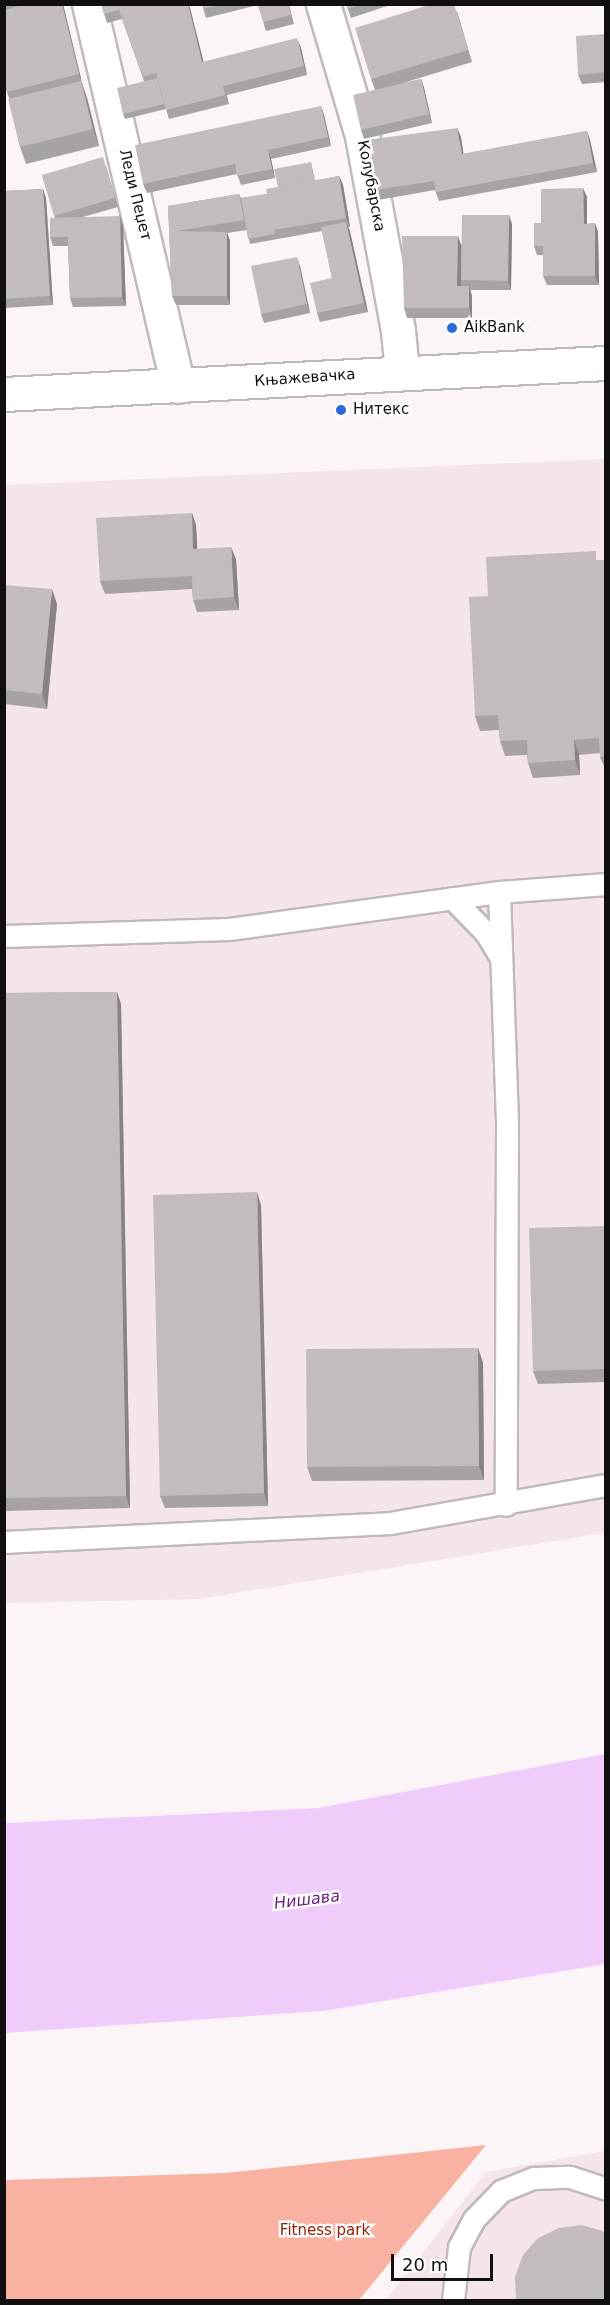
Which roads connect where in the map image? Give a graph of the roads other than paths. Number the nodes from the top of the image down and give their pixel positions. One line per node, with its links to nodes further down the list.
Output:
1 (89, 4): 5 (street, Леди Пеџет)
2 (323, 4): 4 (street, Колубарска)
3 (606, 363): 4 (street, Књажевачка)
4 (402, 371): 5 (street, Књажевачка)
5 (178, 386): 6 (street, Књажевачка)
6 (4, 394)
7 (606, 884): 8 (lane)
8 (499, 892): 9 (lane); 11 (lane)
9 (452, 898): 10 (lane); 11 (lane)
10 (4, 936)
11 (501, 958): 13 (lane)
12 (606, 1485): 13 (lane)
13 (506, 1504): 14 (lane)
14 (4, 1542)
15 (606, 2189): 16 (lane)
16 (453, 2301)

